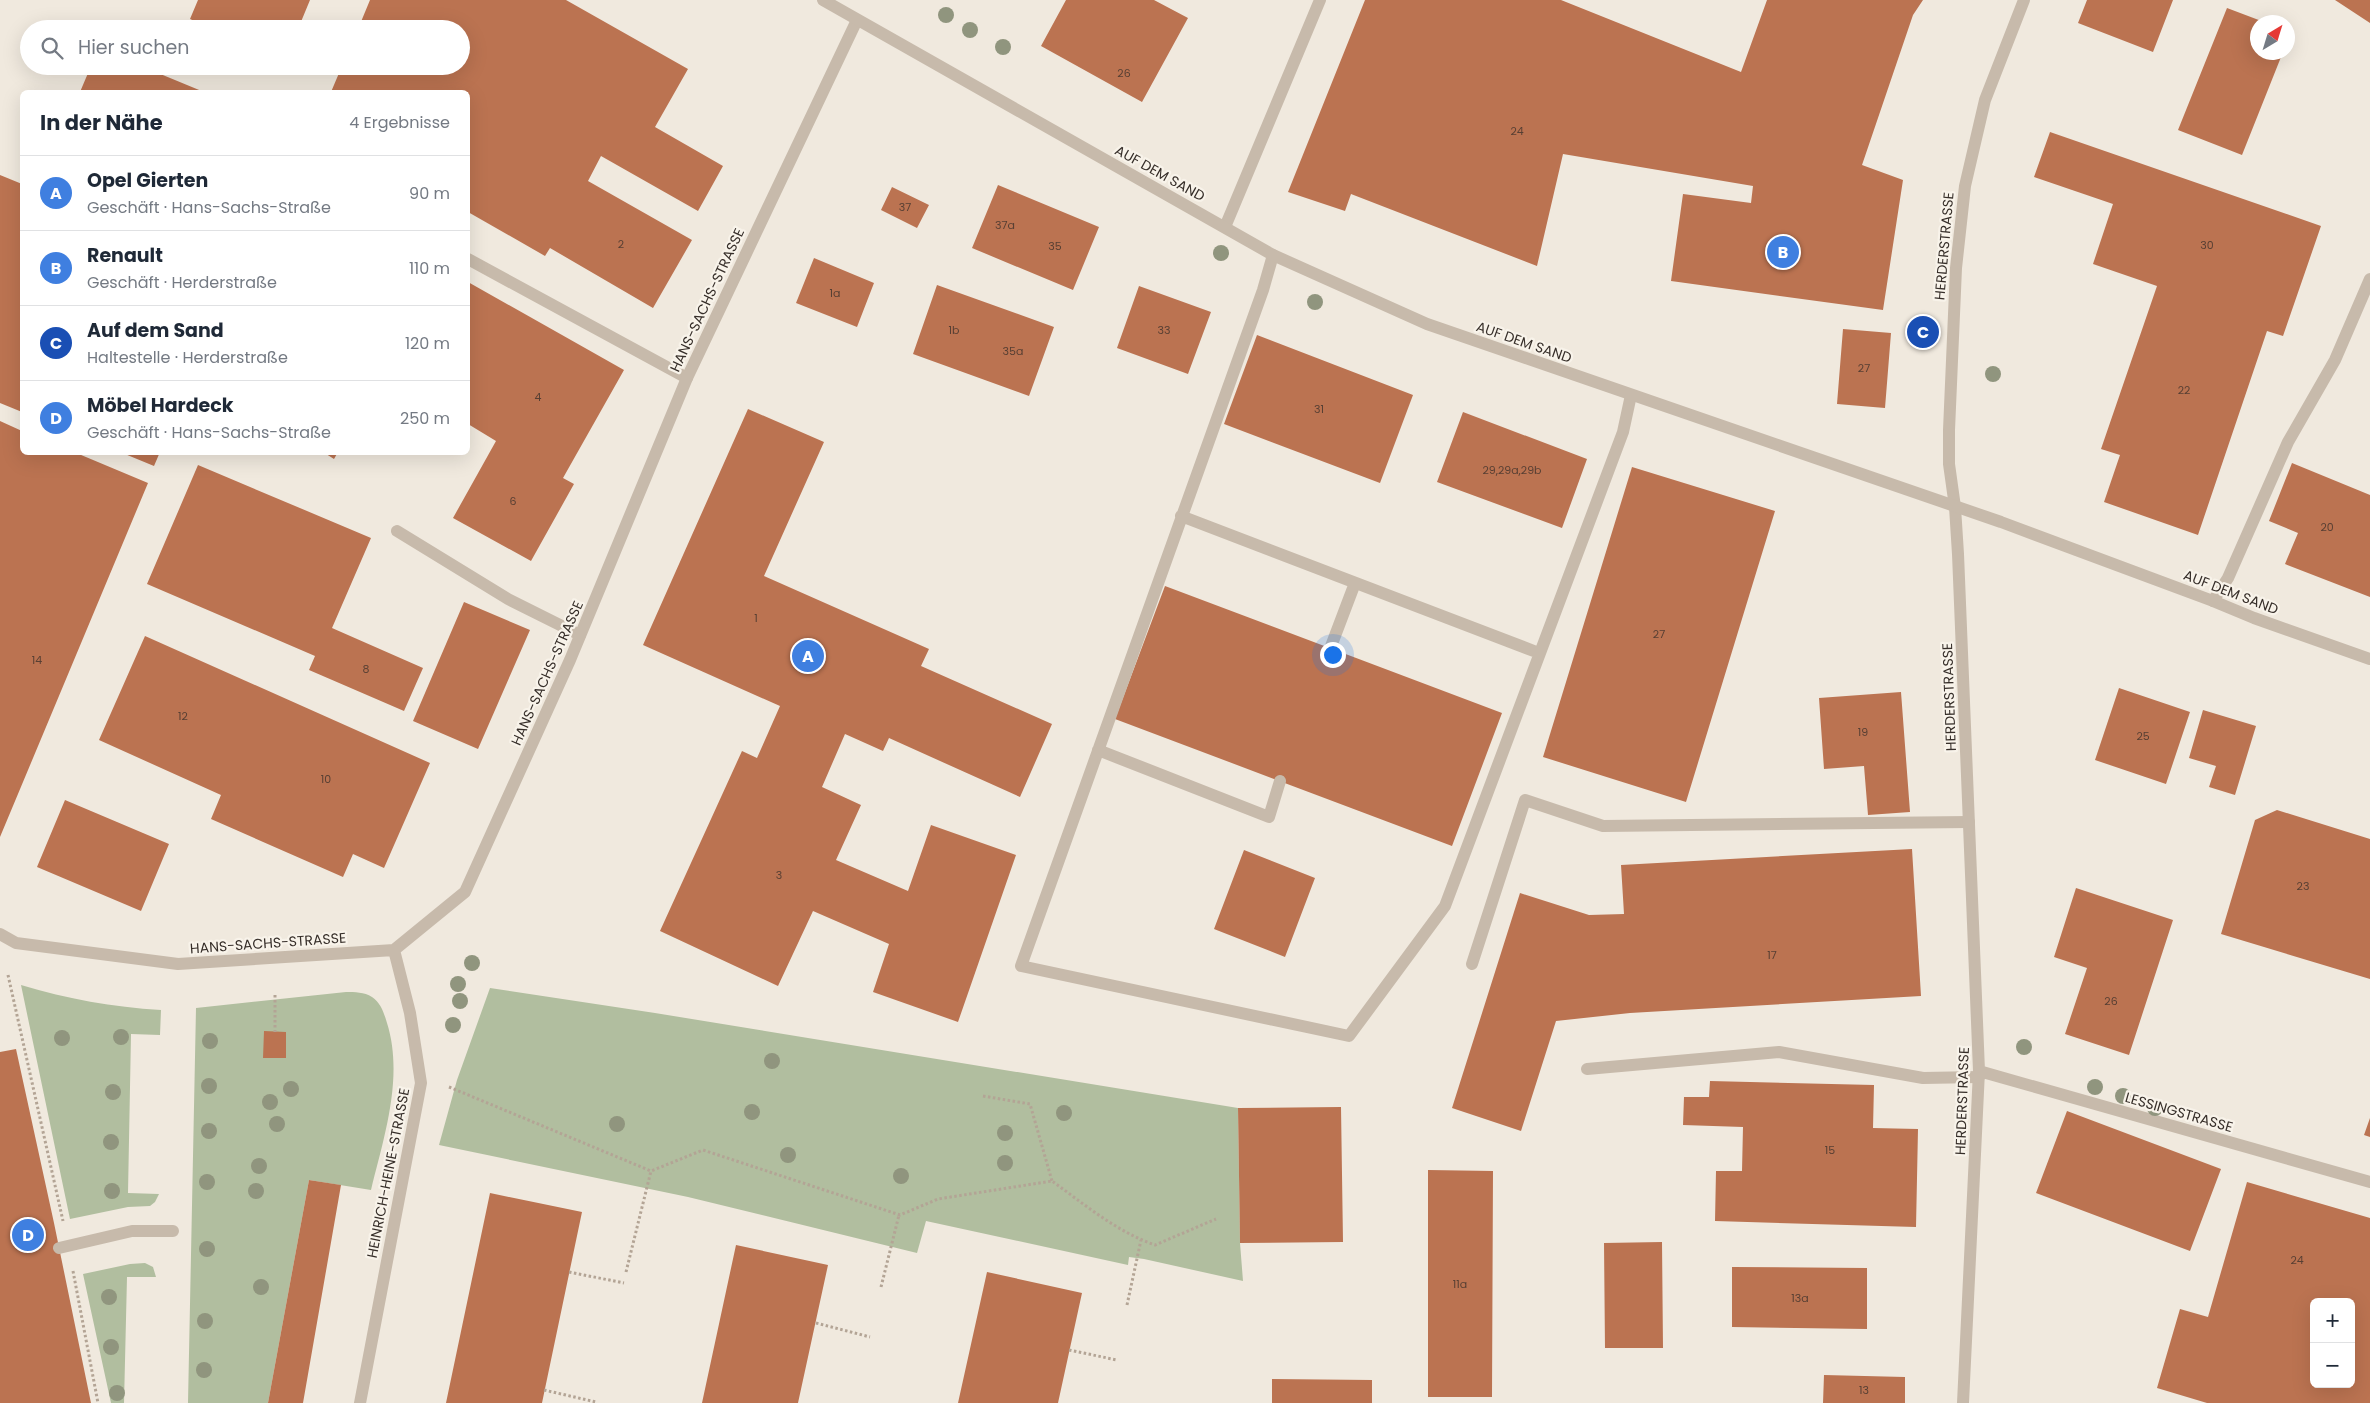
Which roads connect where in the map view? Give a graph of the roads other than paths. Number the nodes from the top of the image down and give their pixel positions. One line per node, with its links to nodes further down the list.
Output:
1 (823, 0): 4 (street, AUF DEM SAND)
2 (1320, 0): 5 (street)
3 (2024, 0): 11 (street, HERDERSTRASSE)
4 (857, 20): 5 (street, AUF DEM SAND); 9 (street, HANS-SACHS-STRASSE)
5 (1225, 227): 6 (street, AUF DEM SAND)
6 (1272, 256): 10 (street, AUF DEM SAND); 12 (street)
7 (470, 260): 9 (street)
8 (2370, 278): 15 (street)
9 (687, 378): 16 (street, HANS-SACHS-STRASSE)
10 (1630, 395): 11 (street, AUF DEM SAND); 18 (street)
11 (1955, 507): 15 (street, AUF DEM SAND); 22 (street, HERDERSTRASSE)
12 (1181, 516): 14 (street); 20 (street)
13 (397, 532): 16 (street)
14 (1355, 583): 17 (street); 18 (street)
15 (2213, 601): 19 (street, AUF DEM SAND)
16 (580, 635): 24 (street, HANS-SACHS-STRASSE)
17 (1330, 649)
18 (1539, 653): 20 (street)
19 (2370, 659)
20 (1098, 750): 21 (street)
21 (1280, 782)
22 (1969, 822): 25 (street); 27 (street, HERDERSTRASSE)
23 (0, 934): 24 (street, HANS-SACHS-STRASSE)
24 (394, 950): 31 (street, HEINRICH-HEINE-STRASSE)
25 (1472, 964)
26 (1587, 1069): 27 (street, LESSINGSTRASSE)
27 (1979, 1074): 28 (street, LESSINGSTRASSE); 32 (street, HERDERSTRASSE)
28 (2370, 1182)
29 (173, 1232): 30 (street)
30 (64, 1247)
31 (360, 1403)
32 (1963, 1403)

